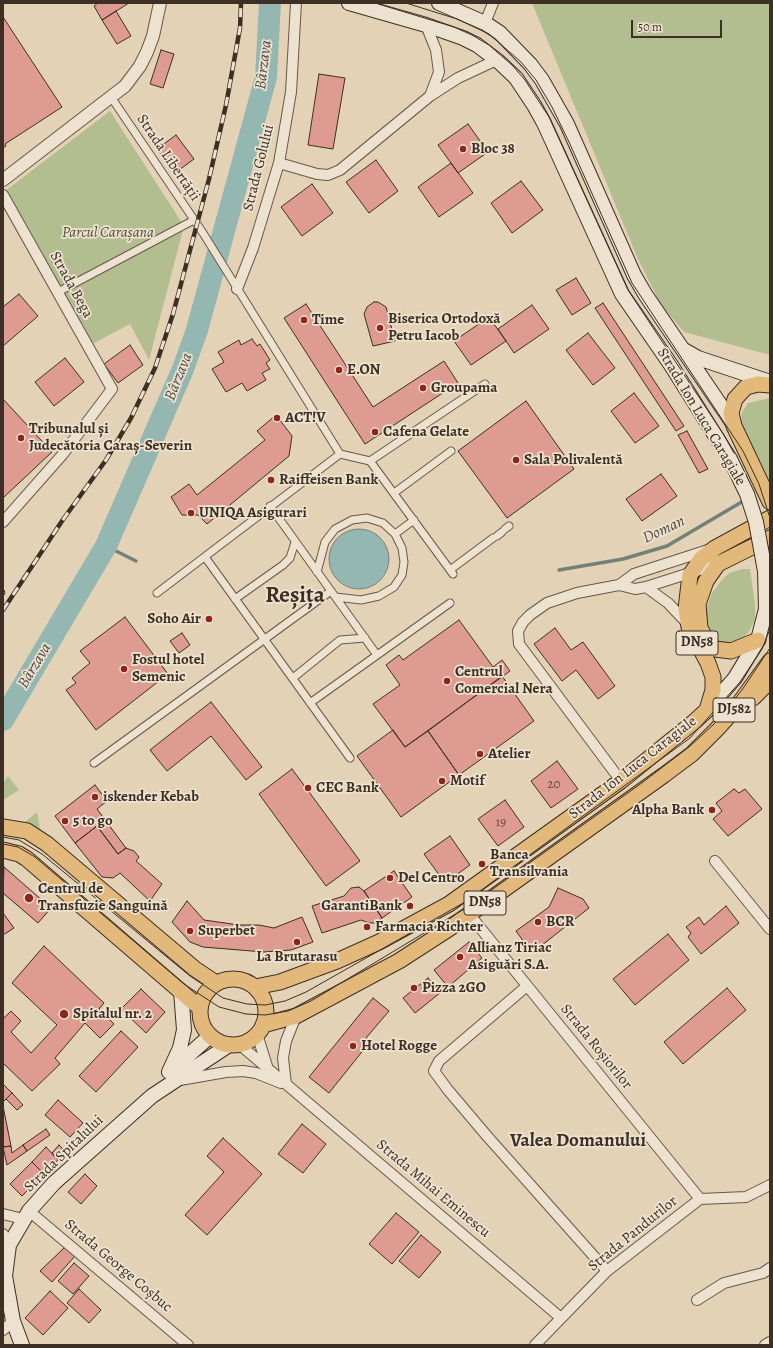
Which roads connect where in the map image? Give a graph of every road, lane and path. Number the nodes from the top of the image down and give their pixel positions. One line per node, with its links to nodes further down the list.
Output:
1 (160, 3): 9 (street)
2 (296, 3): 11 (street, Strada Golului)
3 (349, 3): 7 (main road, Strada Ion Luca Caragiale / DJ582)
4 (439, 3): 6 (main road, Strada Ion Luca Caragiale)
5 (493, 3): 6 (street)
6 (485, 23): 17 (main road, Strada Ion Luca Caragiale)
7 (426, 25): 8 (main road, Strada Ion Luca Caragiale / DJ582); 10 (street)
8 (498, 61): 10 (street); 50 (main road, Strada Ion Luca Caragiale / DJ582, bridge)
9 (114, 95): 12 (street); 14 (street, Strada Libertății)
10 (430, 96): 11 (street)
11 (280, 163): 15 (street, Strada Golului)
12 (3, 180)
13 (3, 195): 16 (street, Strada Bega)
14 (194, 220): 15 (street, Strada Libertății); 16 (street)
15 (235, 285): 23 (street)
16 (58, 292): 30 (street, Strada Bega)
17 (681, 348): 18 (main road); 21 (main road, Strada Ion Luca Caragiale)
18 (770, 382)
19 (485, 384): 24 (street)
20 (770, 385): 21 (main road)
21 (734, 426): 26 (main road, Strada Ion Luca Caragiale)
22 (451, 451): 25 (street)
23 (340, 454): 24 (street); 27 (street)
24 (370, 461): 25 (street)
25 (394, 493): 29 (street)
26 (770, 502)
27 (270, 506): 34 (street); 36 (street)
28 (768, 519): 35 (main road, DN58)
29 (414, 520): 31 (street); 32 (street)
30 (3, 522)
31 (501, 532)
32 (395, 534): 38 (street); 44 (street)
33 (770, 538): 37 (main road)
34 (295, 542): 38 (street); 45 (street)
35 (715, 548): 39 (main road, DN58); 40 (street)
36 (205, 557): 43 (street); 45 (street)
37 (718, 564): 39 (street); 50 (main road)
38 (317, 572): 42 (street)
39 (690, 574): 41 (street); 47 (main road, DN58)
40 (619, 585): 41 (street); 60 (street)
41 (646, 587): 47 (street)
42 (331, 591): 44 (street); 49 (street)
43 (157, 593)
44 (336, 598): 48 (street)
45 (235, 599): 49 (street)
46 (450, 603): 51 (street)
47 (689, 626): 56 (main road, DN58)
48 (365, 638): 51 (street); 53 (street)
49 (264, 639): 53 (street); 59 (street)
50 (758, 640): 56 (main road, Strada Ion Luca Caragiale / DJ582)
51 (377, 655): 55 (street)
52 (770, 661): 57 (main road, Strada Ion Luca Caragiale / DJ582)
53 (293, 678): 55 (street)
54 (770, 680): 57 (main road, DN58)
55 (310, 703): 58 (street)
56 (707, 710): 60 (main road, Strada Ion Luca Caragiale / DN58)
57 (692, 754): 64 (main road, Strada Ion Luca Caragiale / DN58)
58 (350, 758)
59 (94, 763)
60 (622, 781): 68 (main road, Strada Ion Luca Caragiale / DN58)
61 (3, 827): 66 (main road)
62 (3, 850): 69 (main road)
63 (715, 861): 65 (street)
64 (469, 914): 67 (street, Strada Roșiorilor); 71 (main road, Strada Ion Luca Caragiale / DN58)
65 (770, 929)
66 (216, 983): 68 (main road); 70 (main road)
67 (527, 986): 79 (street, Strada Roșiorilor); 84 (street)
68 (255, 987): 72 (main road)
69 (181, 991): 70 (main road); 76 (main road)
70 (200, 1008): 73 (main road)
71 (296, 1016): 72 (main road, Strada Ion Luca Caragiale / DN58); 77 (street)
72 (260, 1029): 74 (main road, DN58); 75 (street, Strada Mihai Eminescu)
73 (210, 1036): 74 (main road); 76 (main road, Strada Spitalului)
74 (234, 1044): 75 (street, Strada Mihai Eminescu); 76 (main road, Strada Spitalului)
75 (267, 1066): 77 (street, Strada Mihai Eminescu)
76 (172, 1077): 77 (street, Strada Mihai Eminescu); 81 (main road, Strada Spitalului)
77 (286, 1084): 86 (street, Strada Mihai Eminescu)
78 (770, 1185): 79 (street, Strada Pandurilor)
79 (700, 1199): 84 (street, Strada Pandurilor)
80 (3, 1214): 81 (street)
81 (26, 1215): 82 (main road, Strada Spitalului); 90 (street, Strada George Coșbuc)
82 (6, 1240): 87 (main road)
83 (770, 1268): 85 (street)
84 (607, 1271): 86 (street, Strada Pandurilor)
85 (697, 1300)
86 (561, 1318): 91 (street, Strada Pandurilor)
87 (8, 1326): 89 (main road)
88 (770, 1342): 92 (street)
89 (22, 1345)
90 (188, 1345)
91 (535, 1345)
92 (765, 1345)

